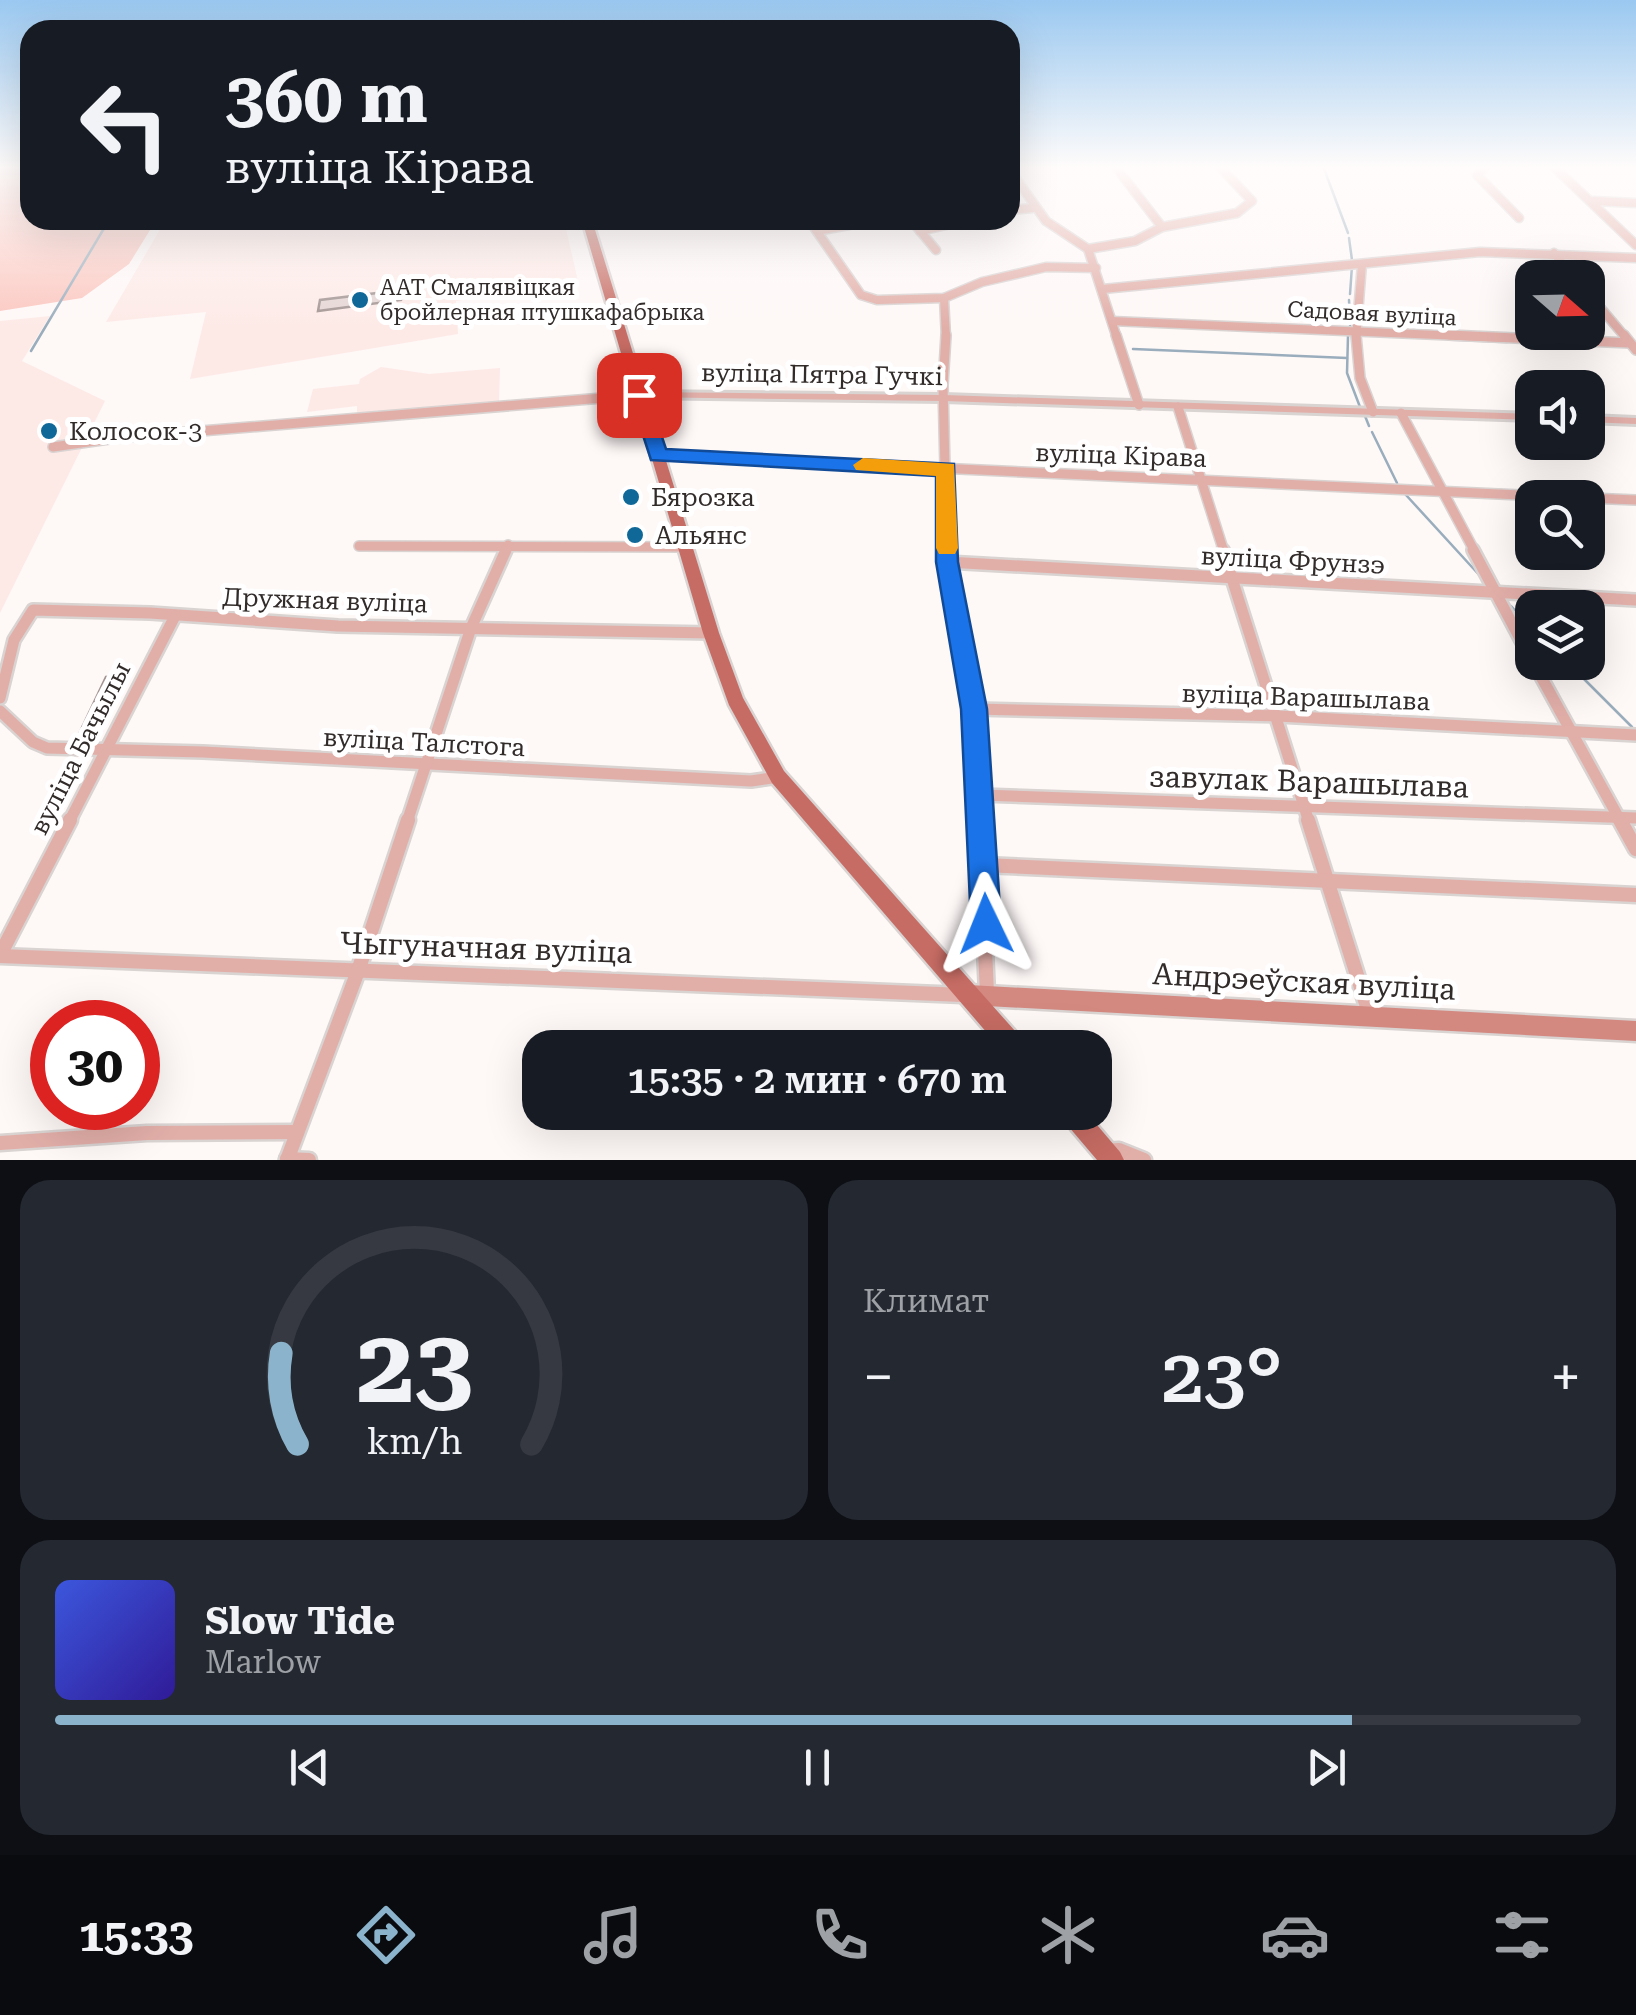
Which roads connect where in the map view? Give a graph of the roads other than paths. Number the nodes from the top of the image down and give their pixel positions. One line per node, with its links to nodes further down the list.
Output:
1 (1046, 220): 12 (street)
2 (1157, 220): 5 (street)
3 (1196, 220): 5 (street)
4 (1612, 220): 11 (street)
5 (1162, 226): 12 (street)
6 (590, 230): 25 (main road)
7 (822, 230): 9 (street)
8 (924, 230): 10 (street)
9 (817, 231): 20 (street)
10 (920, 231): 13 (street)
11 (1636, 245)
12 (1088, 248): 18 (street)
13 (936, 250)
14 (1554, 252): 15 (street); 16 (street); 17 (street)
15 (1636, 258)
16 (1560, 260)
17 (1362, 264): 19 (street); 23 (street)
18 (1096, 268): 19 (street); 20 (street)
19 (1104, 289): 22 (street)
20 (944, 298): 26 (street)
21 (1605, 313): 24 (street)
22 (1112, 321): 23 (street, Садовая вуліца); 27 (street)
23 (1357, 330): 24 (street, Садовая вуліца); 29 (street)
24 (1633, 347)
25 (639, 395): 26 (street, вуліца Пятра Гучкі); 34 (street, вуліца Пятра Гучкі); 35 (main road)
26 (944, 398): 27 (street, вуліца Пятра Гучкі); 36 (street)
27 (1139, 405): 28 (street, вуліца Пятра Гучкі)
28 (1178, 407): 29 (street, вуліца Пятра Гучкі); 37 (street)
29 (1372, 412): 30 (street, вуліца Пятра Гучкі)
30 (1401, 413): 31 (street, вуліца Пятра Гучкі); 38 (street)
31 (1515, 417)
32 (1605, 420): 33 (street)
33 (1636, 421)
34 (52, 447)
35 (658, 455): 36 (street, вуліца Кірава); 44 (main road)
36 (946, 469): 37 (street, вуліца Кірава); 45 (street)
37 (1202, 478): 38 (street, вуліца Кірава); 46 (street)
38 (1444, 490): 39 (street, вуліца Кірава); 47 (street)
39 (1515, 494)
40 (1605, 499): 41 (street, вуліца Кірава)
41 (1636, 500)
42 (358, 546): 43 (street)
43 (508, 546): 44 (street); 51 (street)
44 (686, 547): 52 (main road)
45 (947, 562): 46 (street, вуліца Фрунзэ); 55 (street)
46 (1236, 580): 47 (street, вуліца Фрунзэ); 57 (street)
47 (1498, 593): 48 (street, вуліца Фрунзэ); 50 (street)
48 (1636, 600)
49 (175, 616): 51 (street, Дружная вуліца); 54 (street, Дружная вуліца); 60 (street, вуліца Бачылы)
50 (1515, 627)
51 (471, 628): 52 (street, Дружная вуліца); 61 (street)
52 (711, 632): 62 (main road)
53 (1542, 680): 58 (street)
54 (0, 698)
55 (974, 709): 57 (street, вуліца Варашылава); 63 (street)
56 (0, 711): 60 (street, вуліца Талстога)
57 (1278, 716): 58 (street, вуліца Варашылава); 64 (street)
58 (1568, 732): 59 (street, вуліца Варашылава); 66 (street)
59 (1636, 735)
60 (105, 748): 61 (street, вуліца Талстога); 71 (street, вуліца Бачылы)
61 (425, 764): 62 (street, вуліца Талстога); 72 (street)
62 (778, 777): 73 (main road)
63 (981, 796): 64 (street, завулак Варашылава); 68 (street)
64 (1302, 806): 66 (street, завулак Варашылава); 69 (street)
65 (1636, 818): 66 (street, завулак Варашылава)
66 (1619, 819): 67 (street)
67 (1636, 849)
68 (984, 865): 69 (street); 73 (street)
69 (1328, 880): 70 (street); 74 (street)
70 (1636, 896)
71 (0, 955): 72 (street, Чыгуначная вуліца)
72 (358, 970): 73 (street, Чыгуначная вуліца); 78 (street)
73 (978, 994): 74 (main road, Андрэеўская вуліца); 75 (main road)
74 (1370, 1017): 76 (main road, Андрэеўская вуліца)
75 (1003, 1030)
76 (1636, 1030)
77 (1086, 1130): 80 (main road)
78 (297, 1132): 79 (street); 81 (street)
79 (0, 1143)
80 (1108, 1156): 83 (street)
81 (287, 1159): 82 (street)
82 (309, 1160)
83 (1144, 1160)

